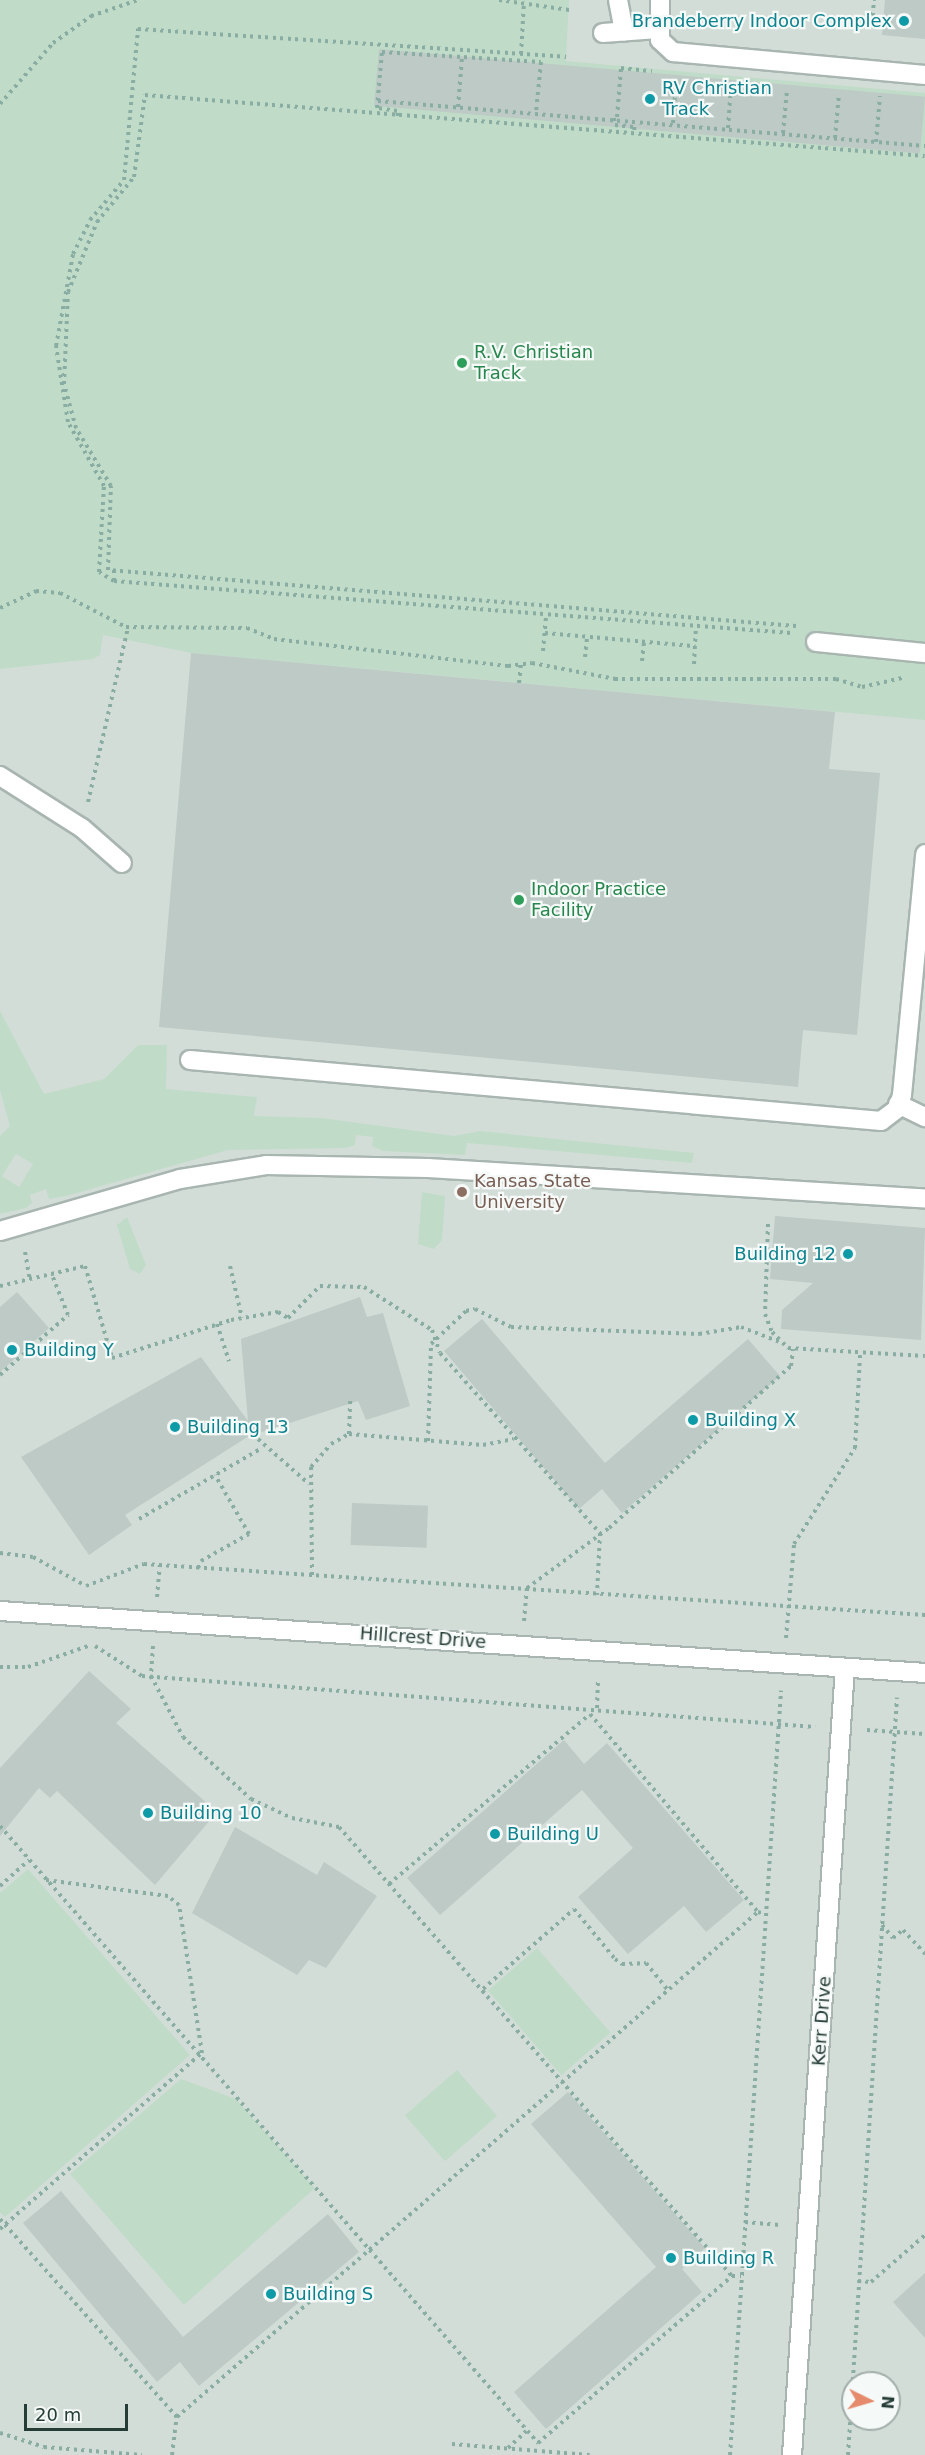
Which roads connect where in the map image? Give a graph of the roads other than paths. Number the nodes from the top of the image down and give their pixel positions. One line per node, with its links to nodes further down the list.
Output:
1 (618, 0): 4 (street)
2 (660, 0): 3 (street)
3 (658, 29): 4 (street); 6 (street)
4 (624, 31): 5 (street)
5 (603, 33)
6 (925, 75)
7 (812, 634): 8 (street)
8 (921, 653)
9 (0, 776): 11 (street)
10 (925, 854): 13 (street)
11 (122, 863)
12 (190, 1059): 13 (street)
13 (898, 1104): 14 (street)
14 (925, 1117)
15 (925, 1198): 16 (street)
16 (0, 1231)
17 (0, 1611): 18 (street, Hillcrest Drive)
18 (845, 1668): 19 (street); 20 (street, Kerr Drive)
19 (925, 1673)
20 (792, 2455)

